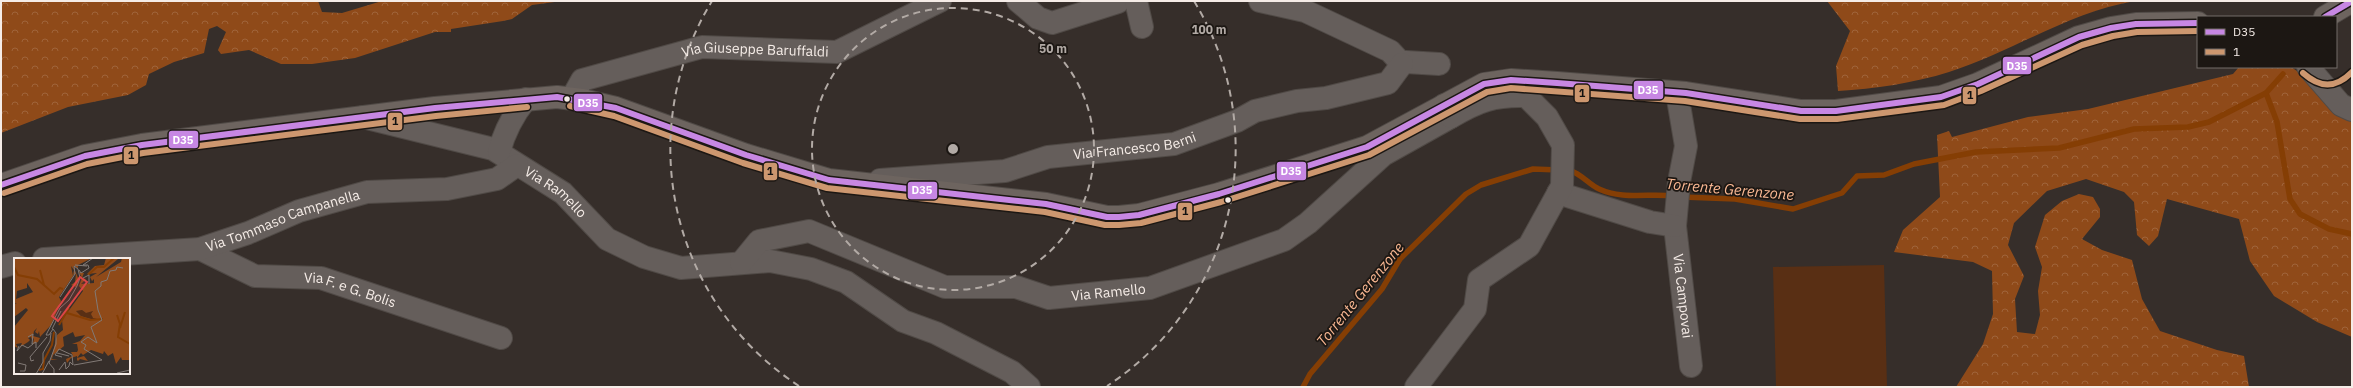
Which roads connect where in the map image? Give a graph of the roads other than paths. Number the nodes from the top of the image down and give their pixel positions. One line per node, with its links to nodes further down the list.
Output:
1 (940, 1): 14 (street, Via Giuseppe Baruffaldi)
2 (1018, 1): 3 (street)
3 (1125, 1): 9 (street)
4 (1260, 1): 6 (street)
5 (2352, 1): 7 (main road)
6 (1308, 6): 10 (street)
7 (2328, 16)
8 (2197, 22): 13 (main road)
9 (1142, 27)
10 (1402, 64): 11 (street); 21 (street, Via Francesco Berni)
11 (1439, 64)
12 (2309, 68): 16 (street)
13 (1677, 93): 17 (main road); 24 (street, Via Campovai)
14 (572, 98): 15 (main road); 21 (main road)
15 (526, 99): 18 (main road); 19 (street)
16 (2352, 110)
17 (1448, 111): 21 (main road); 23 (street, Via Ramello); 28 (street, Via Ramello)
18 (363, 118): 19 (street, Via Ramello); 22 (main road)
19 (499, 152): 20 (street, Via Ramello)
20 (517, 165): 25 (street, Via Tommaso Campanella); 28 (street, Via Ramello)
21 (853, 184)
22 (1, 185)
23 (1560, 190): 24 (street); 35 (street)
24 (1675, 226): 32 (street, Via Campovai)
25 (200, 248): 26 (street, Via Tommaso Campanella); 30 (street, Via F. e G. Bolis)
26 (58, 258)
27 (14, 263): 29 (street)
28 (741, 263): 33 (street, Via Ramello)
29 (1, 267)
30 (501, 338)
31 (1011, 360): 34 (street)
32 (1691, 366)
33 (1029, 387)
34 (1037, 387)
35 (1416, 387)

